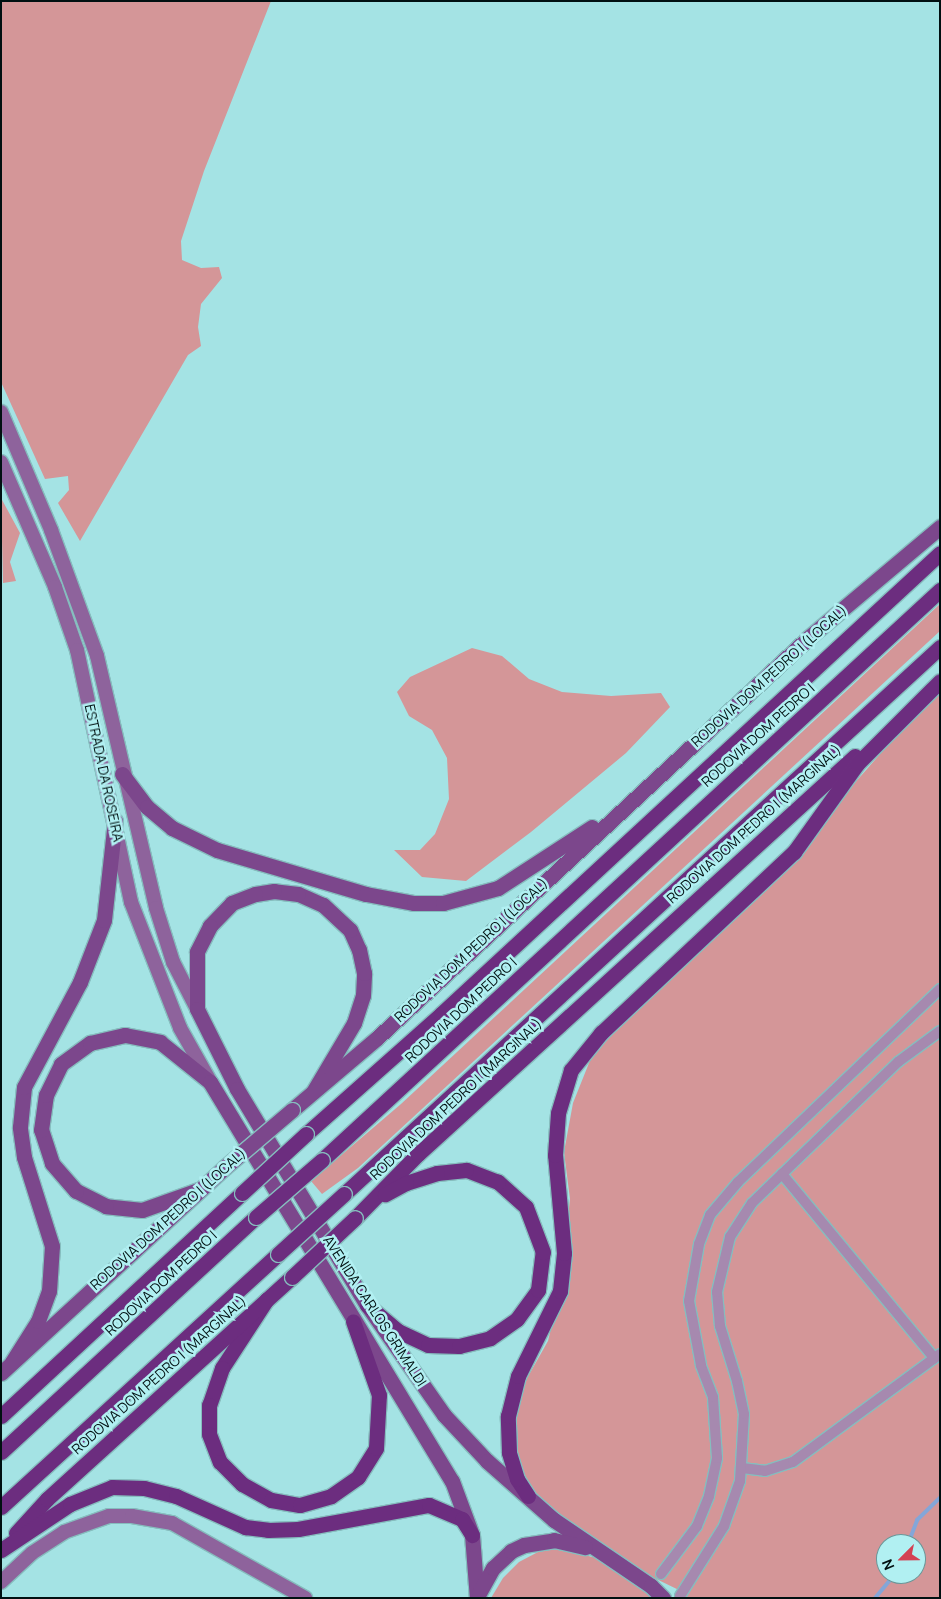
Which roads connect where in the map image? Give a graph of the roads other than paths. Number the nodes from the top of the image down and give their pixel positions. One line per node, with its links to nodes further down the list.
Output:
1 (1, 412): 8 (street, ESTRADA DA ROSEIRA)
2 (1, 462): 10 (street, ESTRADA DA ROSEIRA)
3 (940, 527): 9 (main road, RODOVIA DOM PEDRO I (LOCAL))
4 (940, 553): 25 (highway, bridge)
5 (940, 590): 26 (highway, RODOVIA DOM PEDRO I, bridge)
6 (940, 647): 29 (highway, bridge)
7 (940, 681): 18 (highway, RODOVIA DOM PEDRO I (MARGINAL)); 28 (highway)
8 (122, 774): 9 (main road); 12 (street, ESTRADA DA ROSEIRA)
9 (626, 805): 15 (main road, RODOVIA DOM PEDRO I (LOCAL))
10 (115, 821): 14 (street, ESTRADA DA ROSEIRA); 23 (main road)
11 (940, 989): 33 (street)
12 (197, 1009): 15 (main road); 20 (main road, AVENIDA CARLOS GRIMALDI)
13 (940, 1031): 16 (street)
14 (210, 1082): 17 (main road); 21 (main road, AVENIDA CARLOS GRIMALDI)
15 (313, 1092): 17 (main road, RODOVIA DOM PEDRO I (LOCAL), bridge)
16 (782, 1174): 22 (street); 27 (street)
17 (198, 1190): 23 (main road, RODOVIA DOM PEDRO I (LOCAL))
18 (371, 1202): 19 (highway, RODOVIA DOM PEDRO I (MARGINAL), bridge); 20 (highway)
19 (267, 1299): 21 (highway); 31 (highway, RODOVIA DOM PEDRO I (MARGINAL))
20 (366, 1305): 28 (main road, AVENIDA CARLOS GRIMALDI)
21 (353, 1321): 30 (main road, AVENIDA CARLOS GRIMALDI)
22 (937, 1356): 27 (street)
23 (12, 1362): 24 (main road, RODOVIA DOM PEDRO I (LOCAL))
24 (1, 1372)
25 (1, 1416)
26 (1, 1452)
27 (742, 1468): 35 (street)
28 (528, 1496): 32 (main road, AVENIDA CARLOS GRIMALDI)
29 (1, 1507)
30 (472, 1536): 31 (highway); 36 (main road, AVENIDA CARLOS GRIMALDI)
31 (1, 1550)
32 (605, 1554): 36 (main road); 38 (main road, AVENIDA CARLOS GRIMALDI)
33 (661, 1574)
34 (1, 1582): 37 (street)
35 (680, 1596)
36 (477, 1597)
37 (305, 1598)
38 (662, 1598)

